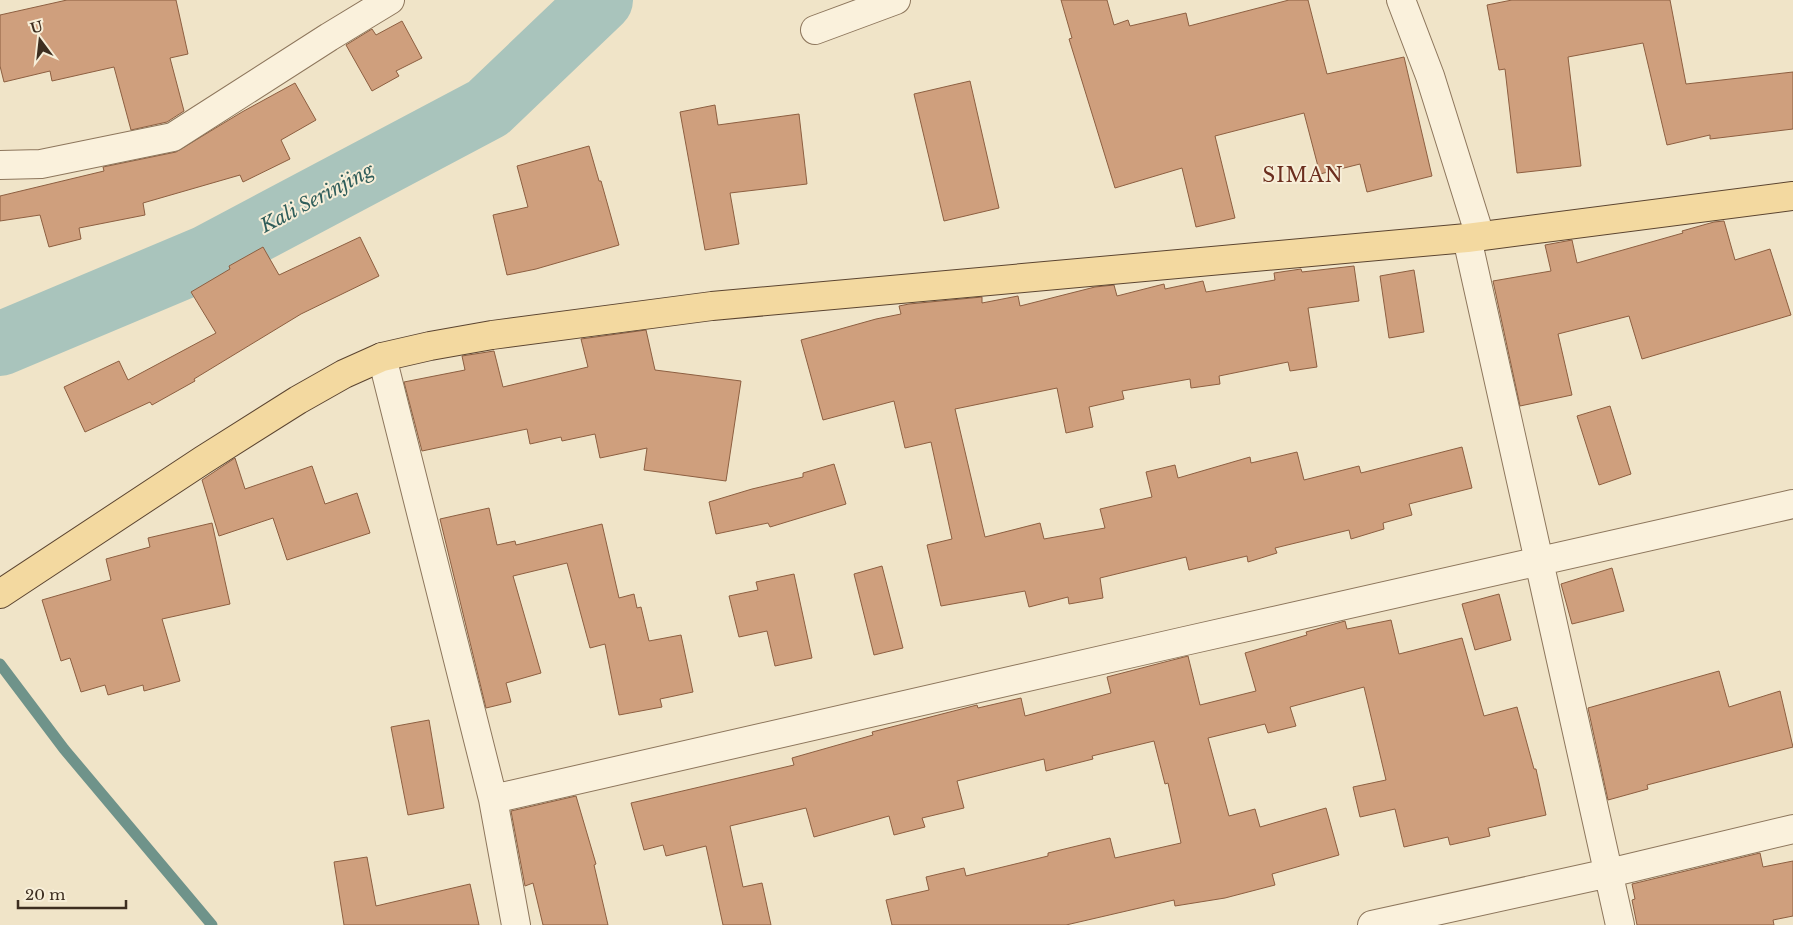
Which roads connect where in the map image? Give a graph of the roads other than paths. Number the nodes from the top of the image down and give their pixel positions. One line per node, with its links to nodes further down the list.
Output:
1 (390, 0): 5 (street)
2 (896, 0): 4 (street)
3 (1401, 0): 7 (street)
4 (815, 30)
5 (0, 165)
6 (1793, 196): 7 (main road)
7 (1474, 237): 8 (main road); 10 (street)
8 (382, 356): 11 (main road); 12 (street)
9 (1793, 504): 10 (street)
10 (1538, 561): 12 (street); 14 (street)
11 (3, 593)
12 (493, 800): 15 (street)
13 (1793, 829): 14 (street)
14 (1609, 873): 16 (street); 17 (street)
15 (516, 925)
16 (1372, 925)
17 (1620, 925)

